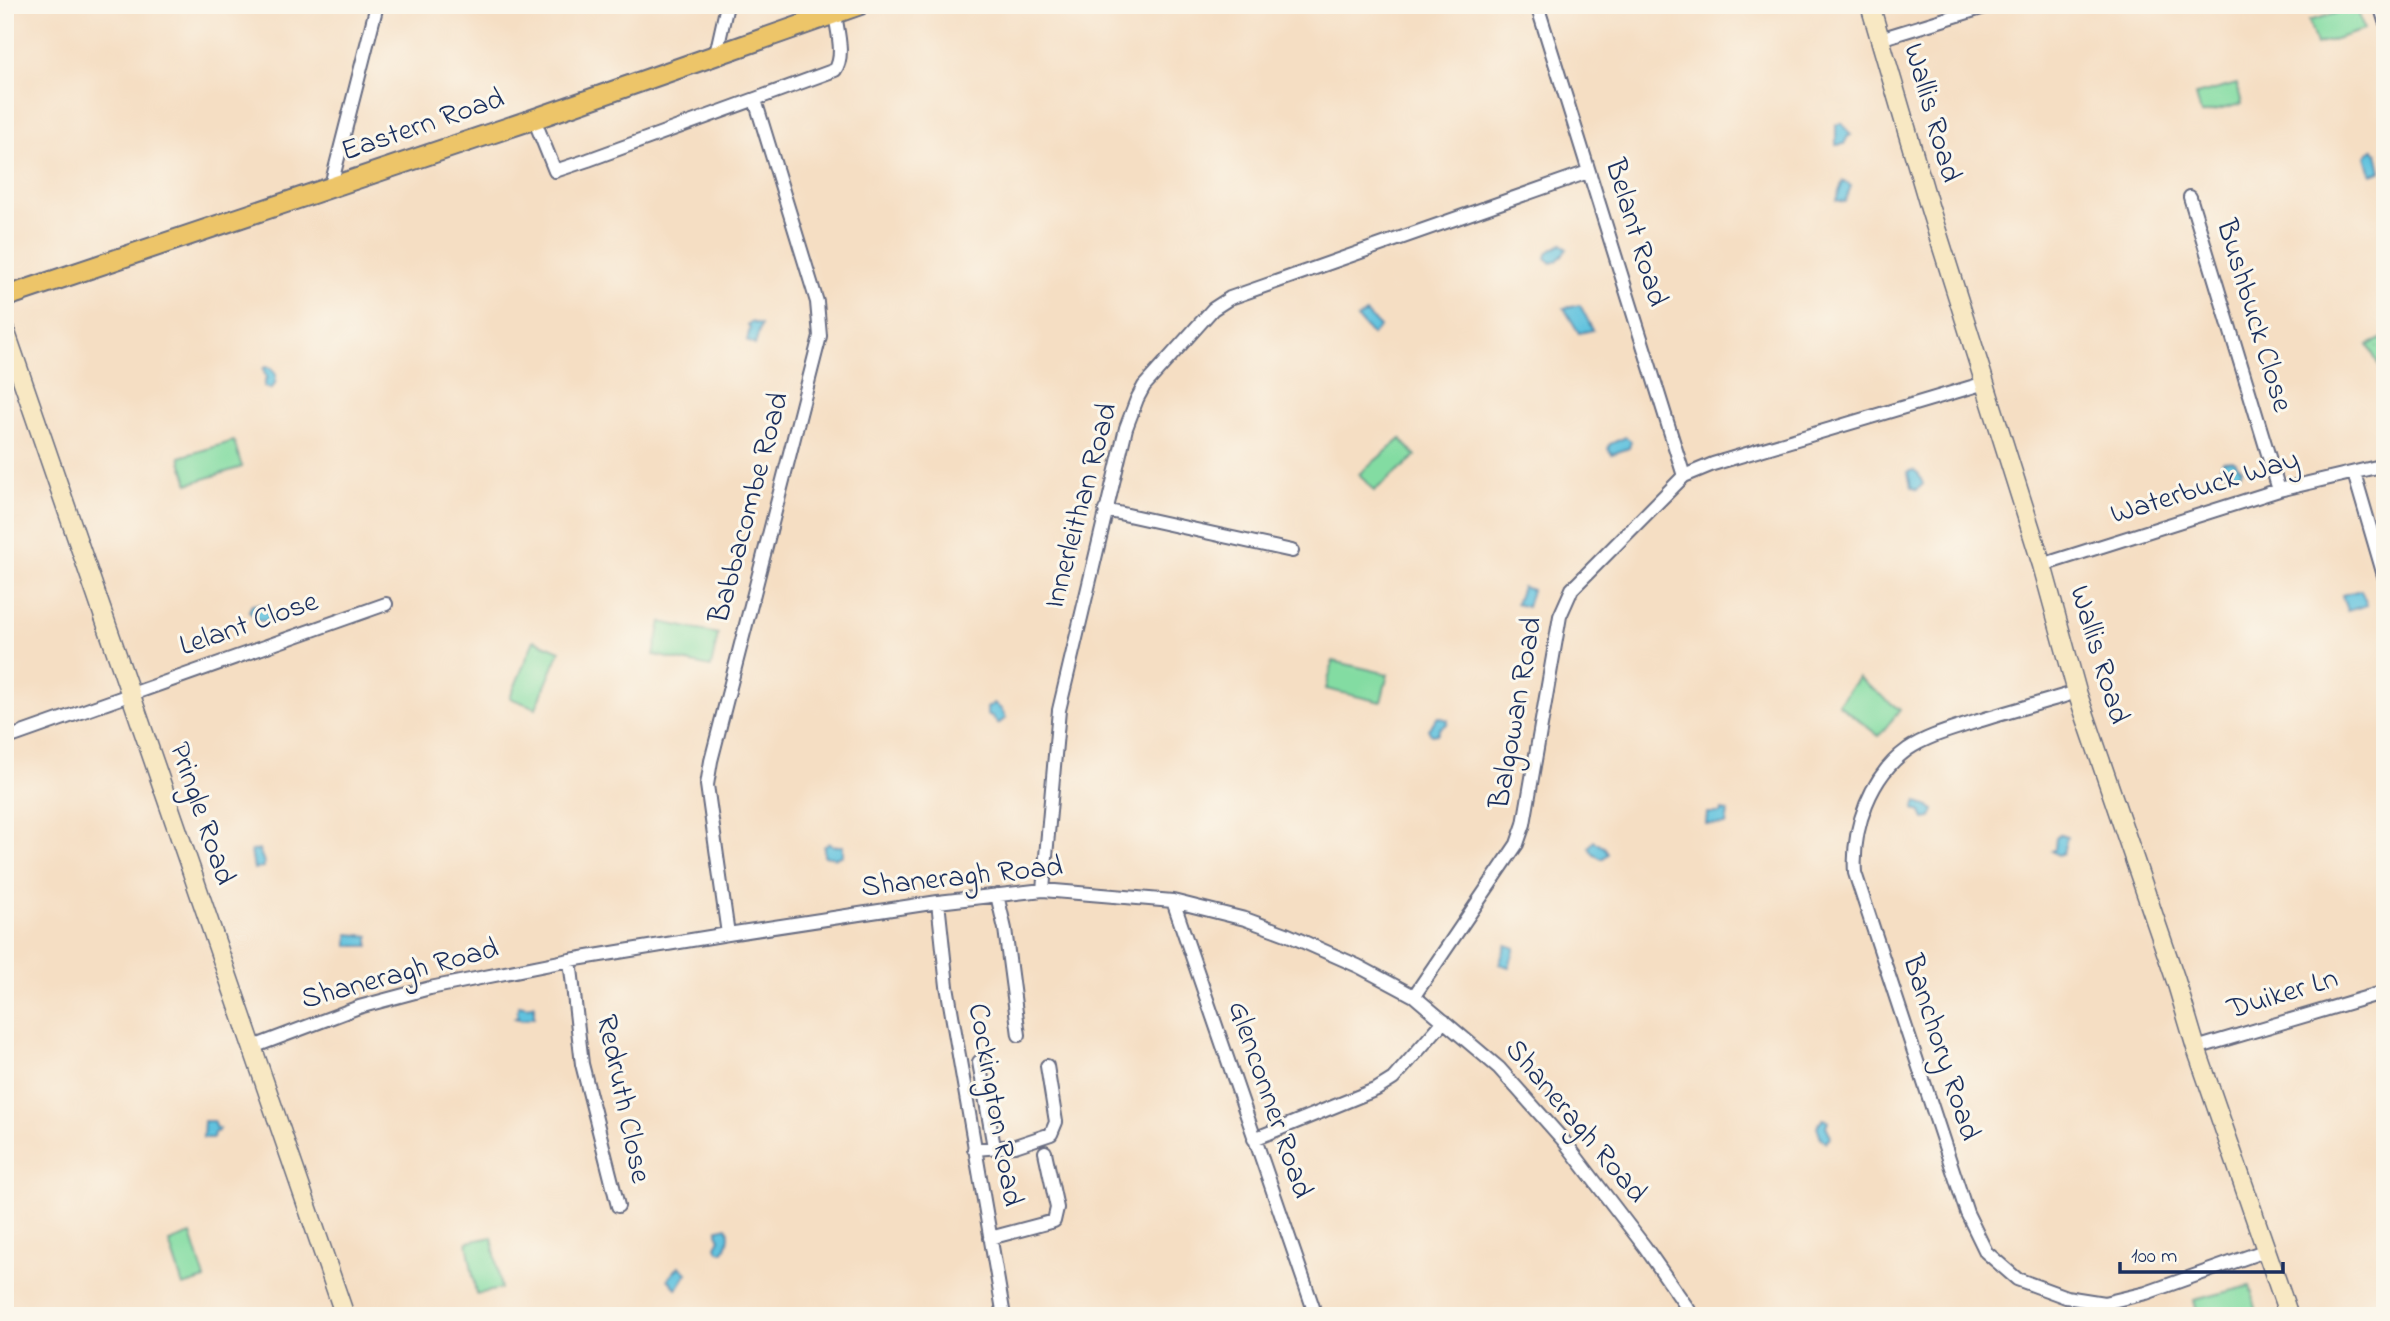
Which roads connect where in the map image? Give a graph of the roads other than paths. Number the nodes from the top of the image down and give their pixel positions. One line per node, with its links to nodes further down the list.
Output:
1 (377, 5): 15 (street)
2 (727, 5): 11 (street)
3 (859, 5): 8 (main road, Eastern Road)
4 (1537, 5): 14 (street, Belant Road)
5 (1870, 5): 10 (street, Wallis Road)
6 (1991, 5): 10 (street)
7 (2380, 5): 9 (street)
8 (835, 13): 11 (main road, Eastern Road); 12 (street)
9 (2385, 21)
10 (1880, 39): 20 (street, Wallis Road)
11 (716, 54): 13 (main road, Eastern Road)
12 (755, 100): 13 (street); 37 (street, Babbacombe Road)
13 (534, 119): 15 (main road, Eastern Road)
14 (1588, 172): 23 (street, Belant Road); 25 (street, Innerleithan Road)
15 (330, 189): 17 (main road, Eastern Road)
16 (2190, 197): 24 (street, Bushbuck Close)
17 (5, 297)
18 (5, 330): 19 (street, Pringle Road)
19 (9, 357): 31 (street, Pringle Road)
20 (1984, 383): 23 (street, Balgowan Road); 27 (street, Wallis Road)
21 (2385, 465): 22 (street, Waterbuck Way)
22 (2354, 473): 24 (street, Waterbuck Way); 28 (street)
23 (1684, 476): 40 (street, Balgowan Road)
24 (2278, 491): 27 (street, Waterbuck Way)
25 (1105, 510): 26 (street); 33 (street, Innerleithan Road)
26 (1292, 551)
27 (2042, 565): 30 (street, Wallis Road)
28 (2385, 579)
29 (386, 604): 31 (street, Lelant Close)
30 (2077, 692): 44 (street, Wallis Road); 53 (street, Banchory Road)
31 (130, 695): 32 (street, Lelant Close); 43 (street, Pringle Road)
32 (5, 739)
33 (1043, 890): 34 (street, Shaneragh Road); 35 (street, Shaneragh Road)
34 (997, 895): 36 (street, Shaneragh Road); 42 (street)
35 (1173, 901): 40 (street, Shaneragh Road); 47 (street, Glenconner Road)
36 (938, 902): 37 (street, Shaneragh Road); 49 (street, Cockington Road)
37 (728, 934): 38 (street, Shaneragh Road)
38 (570, 960): 43 (street, Shaneragh Road); 51 (street, Redruth Close)
39 (2385, 992): 44 (street, Duiker Ln)
40 (1414, 996): 41 (street, Shaneragh Road)
41 (1444, 1020): 47 (street); 57 (street, Shaneragh Road)
42 (1019, 1035)
43 (253, 1046): 55 (street, Pringle Road)
44 (2196, 1048): 53 (street, Wallis Road)
45 (979, 1062): 48 (street)
46 (1047, 1066): 48 (street)
47 (1254, 1139): 54 (street, Glenconner Road)
48 (994, 1147): 49 (street)
49 (974, 1149): 52 (street, Cockington Road)
50 (1045, 1152): 52 (street)
51 (618, 1206)
52 (990, 1238): 56 (street, Cockington Road)
53 (2267, 1250): 58 (street, Wallis Road)
54 (1313, 1315)
55 (345, 1316)
56 (1004, 1316)
57 (1693, 1316)
58 (2289, 1316)

